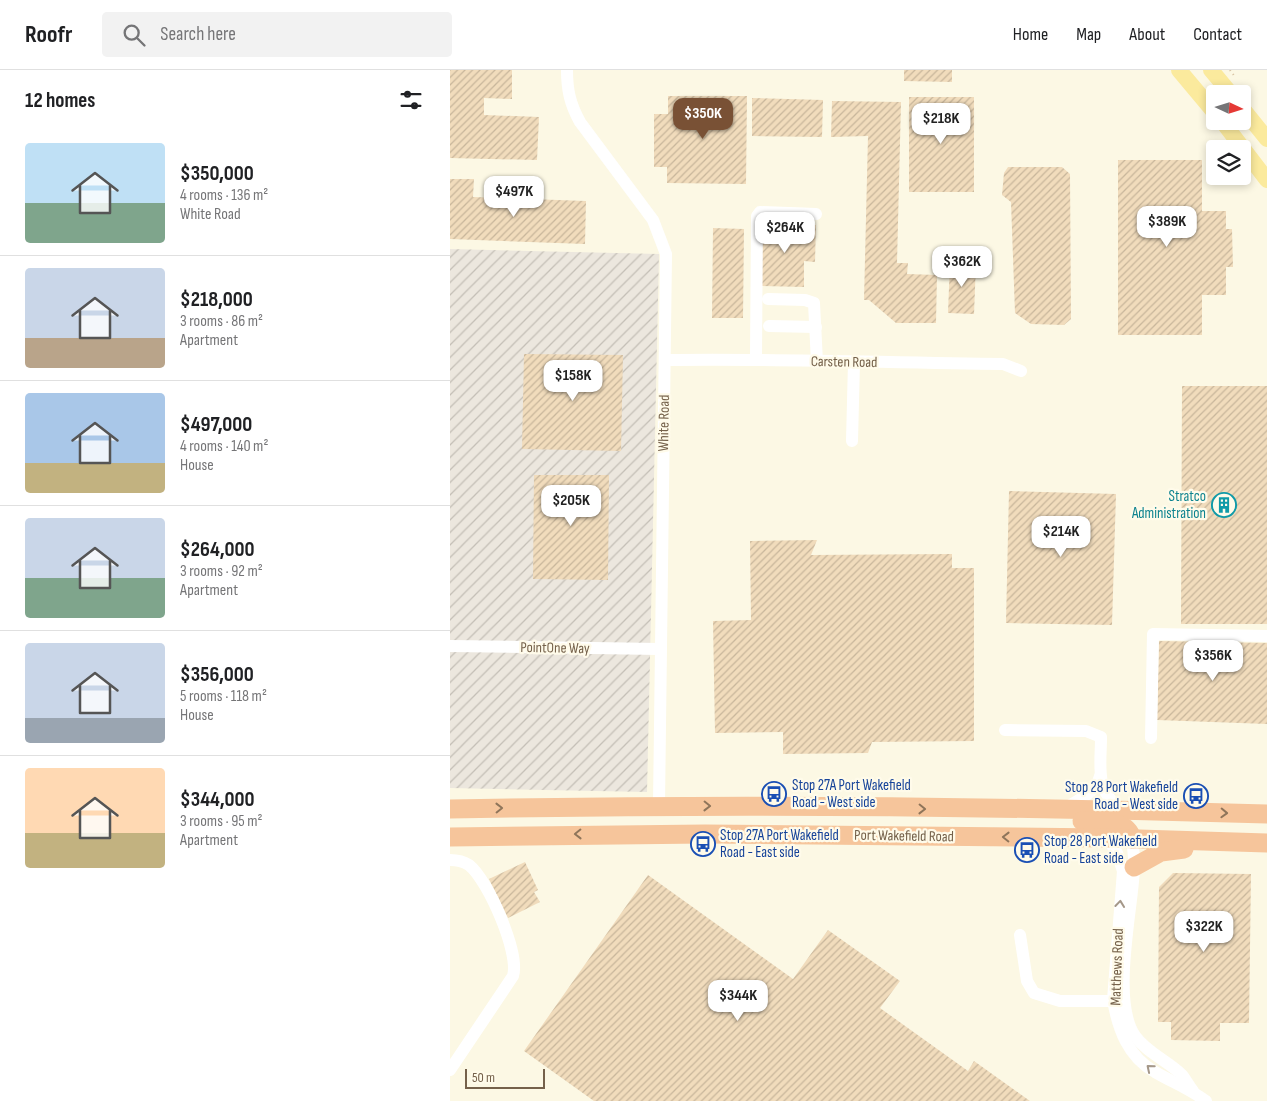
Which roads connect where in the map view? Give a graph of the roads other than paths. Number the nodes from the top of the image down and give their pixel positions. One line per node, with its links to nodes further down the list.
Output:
1 (566, 70): 15 (street, White Road)
2 (1179, 70): 5 (main road)
3 (1211, 70): 4 (main road)
4 (1224, 85)
5 (1206, 102)
6 (1251, 119): 8 (main road)
7 (1229, 130): 9 (main road)
8 (1267, 139)
9 (1267, 180)
10 (816, 214): 14 (street)
11 (768, 299): 13 (street)
12 (769, 326): 13 (street)
13 (816, 327): 16 (street)
14 (756, 359): 15 (street, Carsten Road); 16 (street, Carsten Road)
15 (665, 360): 22 (street, White Road)
16 (817, 362): 17 (street, Carsten Road)
17 (854, 362): 18 (street, Carsten Road); 19 (street)
18 (1022, 370)
19 (852, 441)
20 (1267, 636): 24 (street)
21 (450, 646): 22 (street, PointOne Way)
22 (660, 649): 26 (street, White Road)
23 (1006, 730): 25 (street)
24 (1151, 738)
25 (1100, 776): 29 (street); 30 (street)
26 (659, 805): 27 (highway, Port Wakefield Road, one-way to 26); 28 (highway, Port Wakefield Road, one-way to 28); 32 (highway); 33 (highway)
27 (450, 809)
28 (1041, 810): 29 (highway, Port Wakefield Road); 36 (highway)
29 (1062, 810): 30 (highway, Port Wakefield Road)
30 (1123, 810): 31 (highway, Port Wakefield Road, one-way to 31)
31 (1267, 814)
32 (626, 834): 33 (highway, Port Wakefield Road); 34 (highway, Port Wakefield Road, one-way to 34)
33 (705, 834): 35 (highway, Port Wakefield Road, one-way to 33)
34 (450, 837)
35 (1107, 838): 36 (highway, Port Wakefield Road); 42 (street, Matthews Road, one-way to 35)
36 (1132, 839): 37 (highway, Port Wakefield Road); 40 (street, Matthews Road)
37 (1215, 843): 38 (highway, Port Wakefield Road); 40 (highway)
38 (1267, 843)
39 (450, 860): 43 (street)
40 (1134, 868): 42 (street, Matthews Road)
41 (1020, 935): 42 (street)
42 (1119, 1001): 44 (street, Matthews Road)
43 (450, 1070)
44 (1206, 1101)

